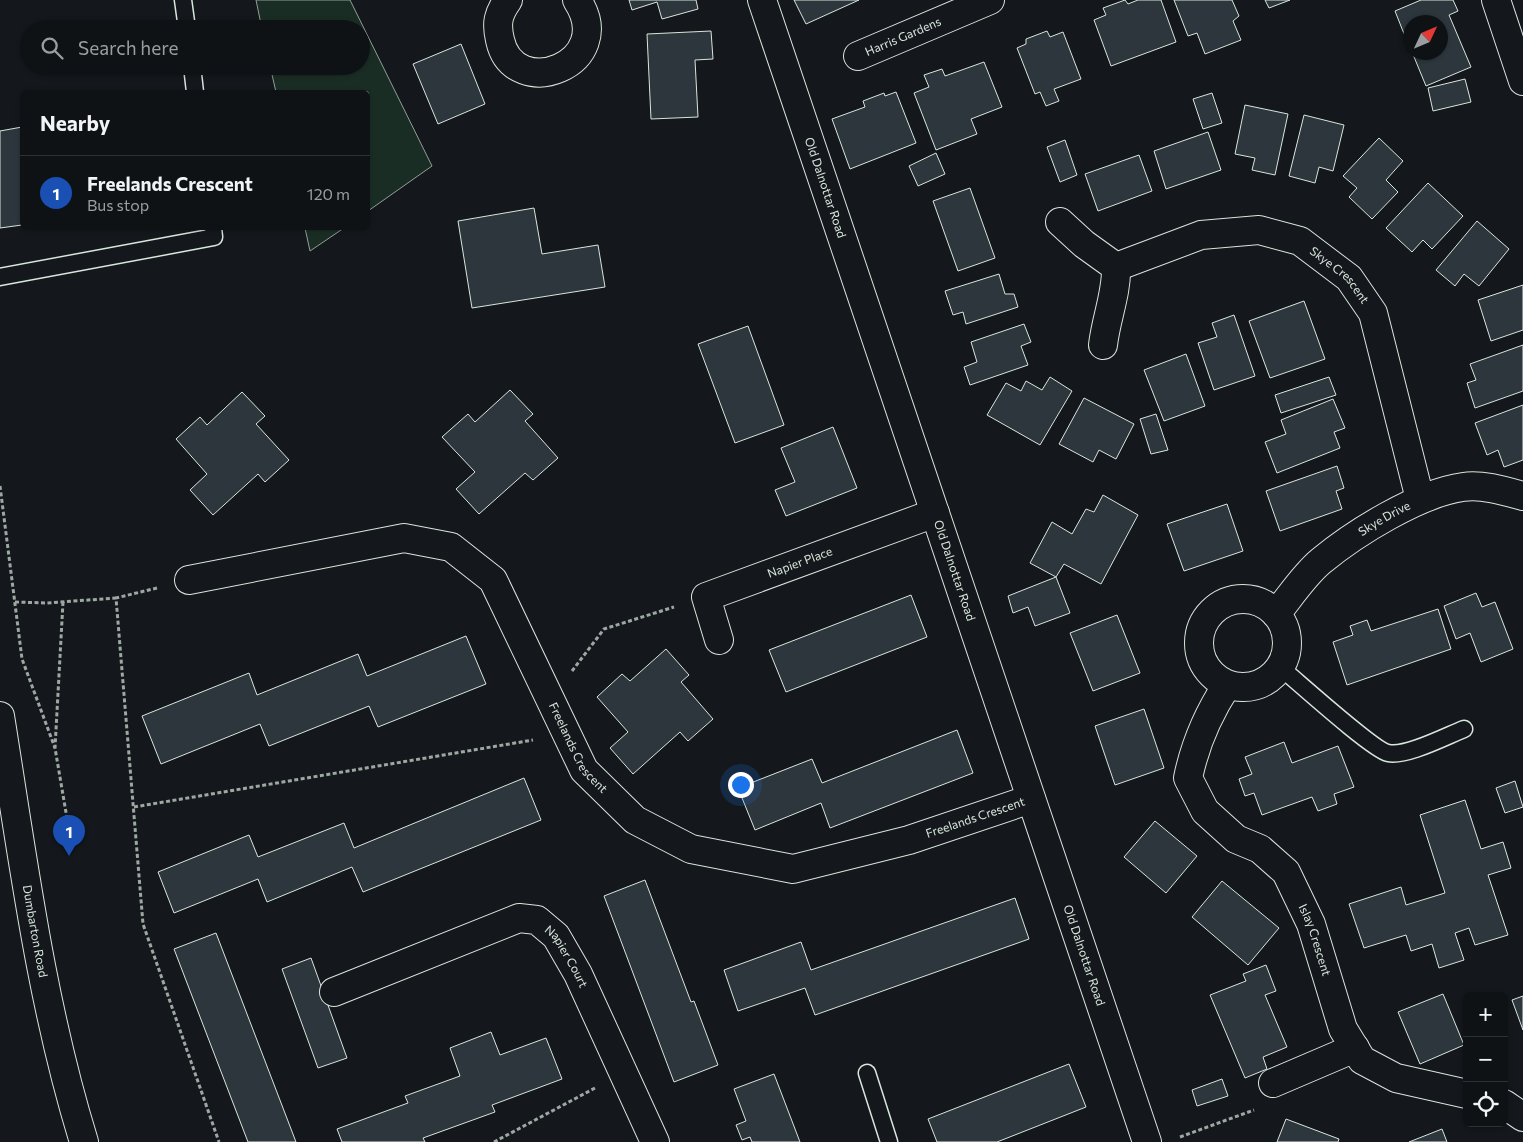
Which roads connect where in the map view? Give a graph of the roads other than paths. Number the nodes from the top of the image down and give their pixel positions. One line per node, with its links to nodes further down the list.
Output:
1 (183, 0): 8 (lane)
2 (508, 0): 3 (street)
3 (577, 0)
4 (762, 0): 20 (street, Old Dalnottar Road)
5 (990, 0): 7 (street, Harris Gardens)
6 (1496, 0): 11 (street)
7 (944, 8): 9 (street, Harris Gardens)
8 (186, 20)
9 (858, 56)
10 (193, 75): 12 (lane)
11 (1523, 81)
12 (195, 90)
13 (1060, 222): 15 (street)
14 (213, 230): 16 (lane)
15 (1116, 267): 17 (street); 19 (street, Skye Crescent)
16 (0, 277)
17 (1103, 344)
18 (1523, 496): 19 (street, Skye Drive)
19 (1420, 500): 22 (street, Skye Drive)
20 (935, 513): 23 (street, Napier Place); 28 (street, Old Dalnottar Road)
21 (189, 580): 28 (street, Freelands Crescent)
22 (1276, 614): 24 (street); 25 (street)
23 (719, 640)
24 (1280, 667): 25 (street); 27 (lane)
25 (1227, 685): 30 (street, Islay Crescent)
26 (0, 716): 36 (street, Dumbarton Road)
27 (1464, 729)
28 (1031, 798): 39 (street, Old Dalnottar Road)
29 (334, 992): 37 (street, Napier Court)
30 (1355, 1048): 32 (street); 33 (street, Islay Crescent)
31 (867, 1073): 38 (lane)
32 (1273, 1083)
33 (1463, 1093)
34 (1508, 1107): 35 (street)
35 (1523, 1117)
36 (84, 1142)
37 (656, 1142)
38 (889, 1142)
39 (1147, 1142)

